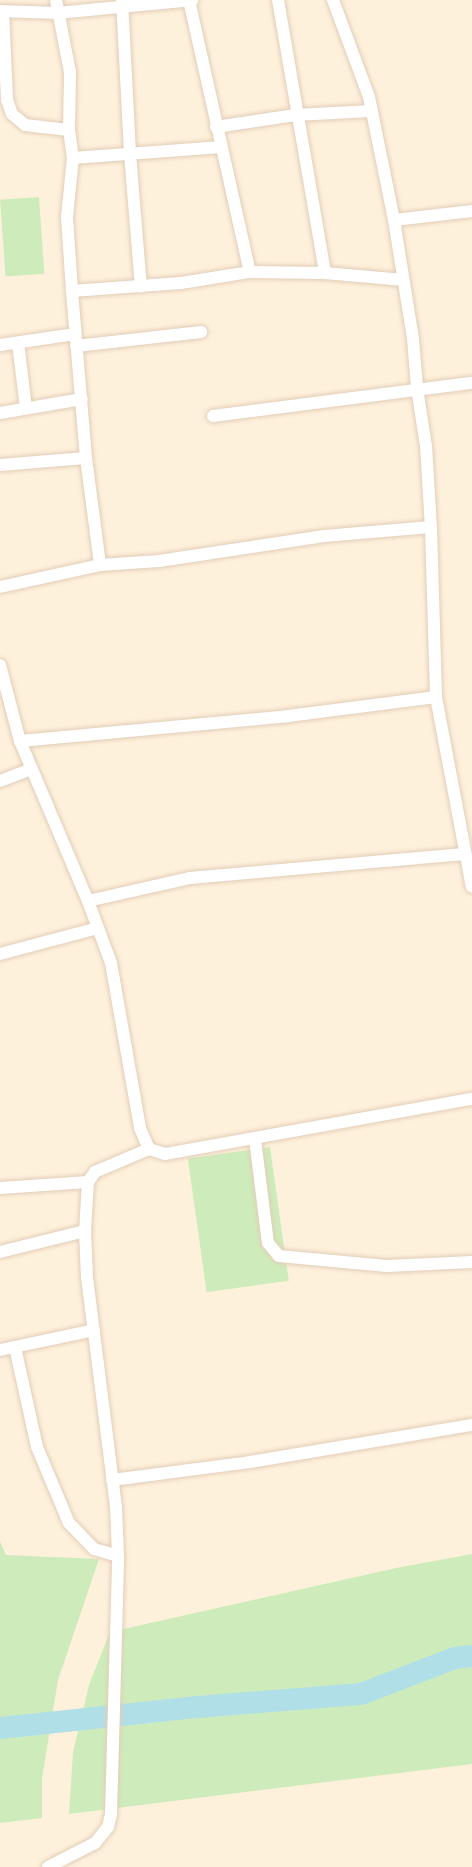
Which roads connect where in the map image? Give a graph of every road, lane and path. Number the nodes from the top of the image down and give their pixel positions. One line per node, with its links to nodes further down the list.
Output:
1 (56, 0): 7 (street)
2 (190, 0): 5 (street); 10 (street)
3 (278, 0): 9 (street)
4 (333, 0): 8 (street)
5 (123, 4): 7 (street); 13 (street)
6 (2, 11): 7 (street); 11 (street)
7 (58, 13): 11 (street)
8 (371, 111): 9 (street); 16 (street)
9 (298, 115): 10 (street); 18 (street)
10 (216, 127): 12 (street)
11 (69, 130): 14 (street)
12 (222, 147): 13 (street); 17 (street)
13 (130, 154): 14 (street); 20 (street)
14 (74, 158): 21 (street)
15 (472, 211): 16 (street)
16 (394, 220): 19 (street)
17 (250, 272): 18 (street); 20 (street)
18 (325, 273): 19 (street)
19 (404, 279): 27 (street)
20 (141, 287): 21 (street)
21 (72, 291): 23 (street)
22 (201, 333): 23 (street)
23 (75, 340): 24 (street); 28 (street)
24 (18, 343): 25 (street); 29 (street)
25 (0, 345)
26 (472, 383): 27 (street)
27 (417, 388): 31 (street); 34 (street)
28 (82, 399): 29 (street); 32 (street)
29 (26, 408): 30 (street)
30 (0, 413)
31 (213, 416)
32 (86, 459): 33 (street); 35 (street)
33 (0, 465)
34 (431, 527): 35 (street); 38 (street)
35 (100, 565): 36 (street)
36 (0, 587)
37 (0, 665): 39 (street)
38 (436, 698): 39 (street); 42 (street)
39 (20, 741): 40 (street)
40 (32, 769): 41 (street); 44 (street)
41 (0, 781)
42 (464, 854): 43 (street); 44 (street)
43 (472, 887)
44 (88, 901): 45 (street)
45 (98, 928): 46 (street); 49 (street)
46 (0, 954)
47 (472, 1099): 48 (street)
48 (255, 1139): 49 (street); 54 (street)
49 (149, 1149): 50 (street)
50 (88, 1182): 51 (street); 52 (street)
51 (0, 1188)
52 (85, 1231): 53 (street); 55 (street)
53 (0, 1252)
54 (472, 1262)
55 (94, 1330): 56 (street); 59 (street)
56 (15, 1347): 57 (street); 60 (street)
57 (0, 1350)
58 (472, 1425): 59 (street)
59 (112, 1480): 60 (street)
60 (118, 1556): 61 (street)
61 (48, 1867)

